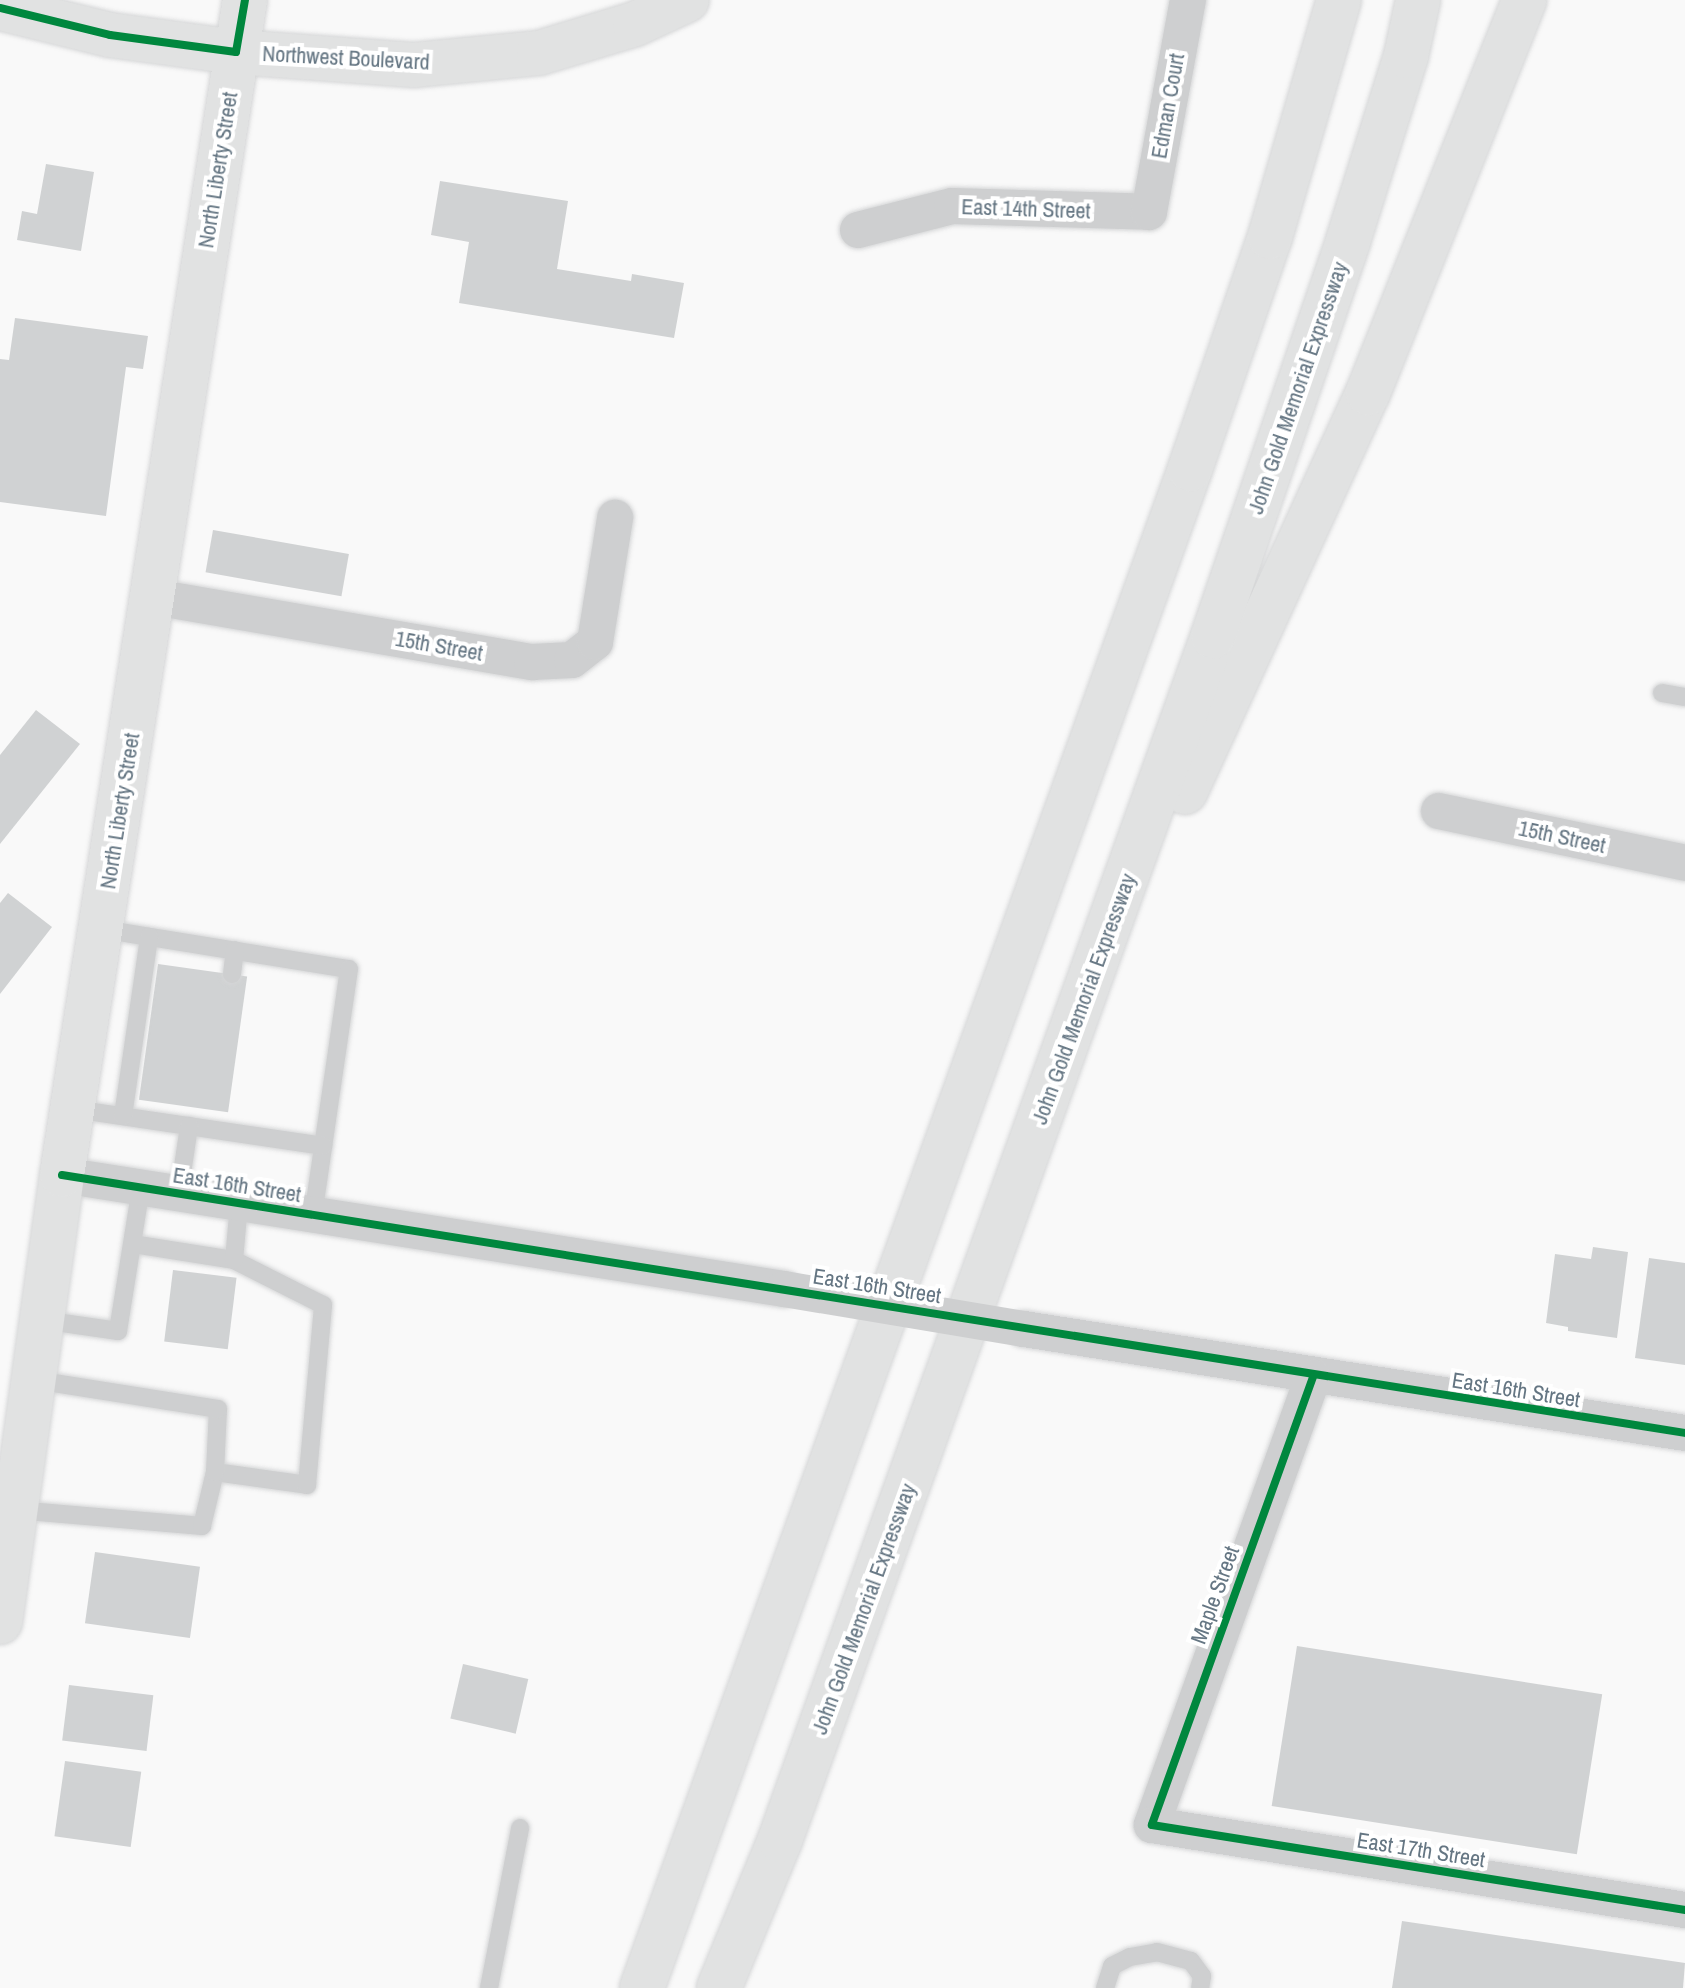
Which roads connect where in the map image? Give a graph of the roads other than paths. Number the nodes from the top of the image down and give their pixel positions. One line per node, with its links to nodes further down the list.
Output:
1 (245, 0): 8 (main road, North Liberty Street)
2 (687, 0): 8 (main road, Northwest Boulevard)
3 (1188, 0): 9 (street, Edman Court)
4 (1339, 0): 45 (main road)
5 (1418, 0): 21 (main road, John Gold Memorial Expressway)
6 (1524, 0): 21 (main road)
7 (0, 8): 8 (main road)
8 (236, 52): 12 (main road, North Liberty Street)
9 (1149, 212): 10 (street, East 14th Street)
10 (858, 230)
11 (615, 518): 12 (street, 15th Street)
12 (154, 597): 17 (main road, North Liberty Street)
13 (1662, 693): 14 (lane)
14 (1685, 697)
15 (1439, 811): 16 (street, 15th Street)
16 (1685, 863)
17 (101, 929): 18 (lane); 22 (main road, North Liberty Street)
18 (149, 937): 19 (lane); 23 (lane)
19 (235, 950): 20 (lane); 25 (lane)
20 (232, 974)
21 (1065, 1052): 42 (main road, John Gold Memorial Expressway)
22 (73, 1109): 23 (lane); 26 (main road, North Liberty Street)
23 (123, 1116): 24 (lane)
24 (189, 1126): 25 (lane); 28 (lane)
25 (323, 1146): 30 (lane)
26 (62, 1175): 27 (street, East 16th Street); 33 (main road, North Liberty Street)
27 (141, 1188): 28 (street, East 16th Street); 31 (lane)
28 (179, 1194): 29 (street, East 16th Street)
29 (239, 1204): 30 (street, East 16th Street); 32 (lane)
30 (313, 1215): 34 (street, East 16th Street, bridge)
31 (133, 1244): 32 (lane); 33 (lane)
32 (234, 1260): 37 (lane)
33 (42, 1320): 35 (main road, North Liberty Street)
34 (1313, 1377): 36 (street, East 16th Street); 40 (street, Maple Street)
35 (34, 1380): 37 (lane); 38 (main road, North Liberty Street)
36 (1685, 1433)
37 (215, 1472): 38 (lane)
38 (11, 1498): 39 (main road, North Liberty Street)
39 (0, 1622)
40 (1152, 1825): 43 (street, East 17th Street)
41 (520, 1828): 44 (lane)
42 (780, 1840): 46 (main road, John Gold Memorial Expressway); 47 (main road)
43 (1685, 1910)
44 (489, 1988)
45 (642, 1988)
46 (719, 1988)
47 (747, 1988)
48 (1105, 1988): 49 (lane)
49 (1200, 1988)

